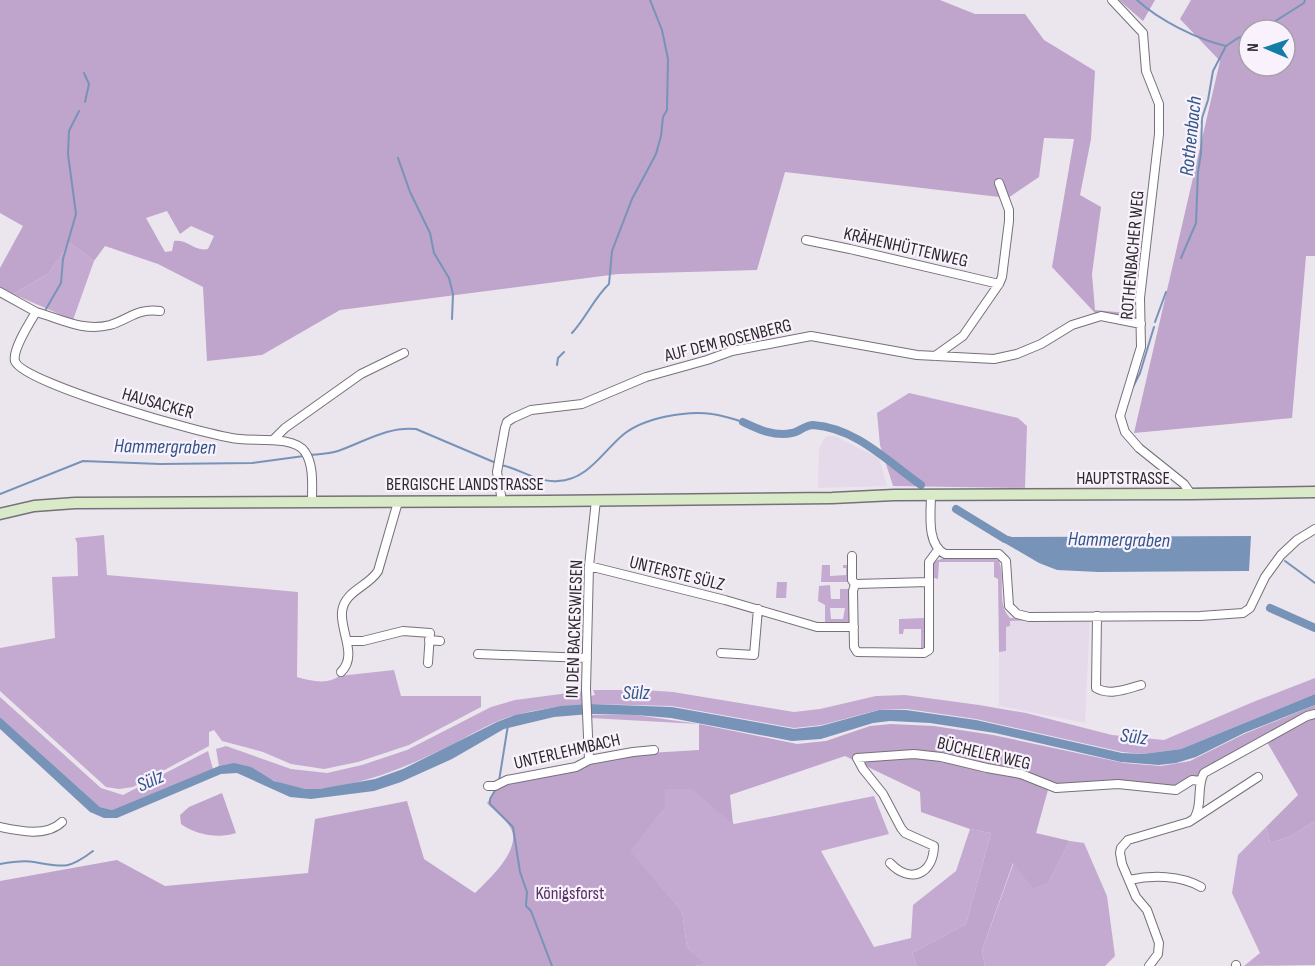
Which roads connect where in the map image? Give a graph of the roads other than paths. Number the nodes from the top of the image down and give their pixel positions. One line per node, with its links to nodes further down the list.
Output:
1 (1112, 0): 8 (street, ROTHENBACHER WEG)
2 (999, 183): 4 (street)
3 (806, 240): 4 (street, KRÄHENHÜTTENWEG)
4 (999, 284): 10 (street)
5 (0, 292): 7 (street)
6 (160, 311): 7 (street)
7 (36, 312): 11 (street, HAUSACKER)
8 (1141, 324): 10 (street, AUF DEM ROSENBERG); 14 (street, ROTHENBACHER WEG)
9 (404, 353): 11 (street)
10 (934, 356): 17 (street, AUF DEM ROSENBERG)
11 (274, 439): 16 (street, HAUSACKER)
12 (1315, 492): 14 (main road, HAUPTSTRASSE)
13 (931, 494): 14 (main road, HAUPTSTRASSE); 15 (main road, BERGISCHE LANDSTRASSE); 23 (street)
14 (1191, 494)
15 (596, 500): 17 (main road, BERGISCHE LANDSTRASSE); 25 (street, IN DEN BACKESWIESEN)
16 (312, 501): 18 (main road, BERGISCHE LANDSTRASSE); 19 (main road, BERGISCHE LANDSTRASSE)
17 (502, 501): 18 (main road, BERGISCHE LANDSTRASSE)
18 (398, 502): 32 (street)
19 (0, 514)
20 (1315, 529): 21 (street)
21 (1307, 534): 22 (street); 29 (street)
22 (1315, 542)
23 (938, 550): 26 (street); 29 (street)
24 (852, 556): 27 (street)
25 (589, 566): 28 (street, UNTERSTE SÜLZ); 36 (street, IN DEN BACKESWIESEN)
26 (929, 582): 27 (street); 30 (street)
27 (855, 584): 30 (street)
28 (758, 609): 30 (street, UNTERSTE SÜLZ); 34 (street)
29 (1097, 615): 39 (street)
30 (854, 627)
31 (429, 640): 32 (street); 33 (street); 37 (street)
32 (348, 641): 38 (street)
33 (440, 641)
34 (720, 653)
35 (478, 654): 36 (street)
36 (587, 658): 42 (street, IN DEN BACKESWIESEN)
37 (428, 663)
38 (341, 672)
39 (1141, 685)
40 (1315, 714): 44 (street, BÜCHELER WEG)
41 (654, 750): 42 (street, UNTERLEHMBACH)
42 (589, 760): 45 (street, UNTERLEHMBACH)
43 (1258, 777): 46 (street)
44 (1201, 781): 46 (street); 49 (street, BÜCHELER WEG)
45 (488, 786)
46 (1194, 818): 50 (street)
47 (62, 822): 48 (street)
48 (0, 827)
49 (890, 863)
50 (1129, 880): 51 (street); 52 (street)
51 (1201, 887)
52 (1149, 966)

